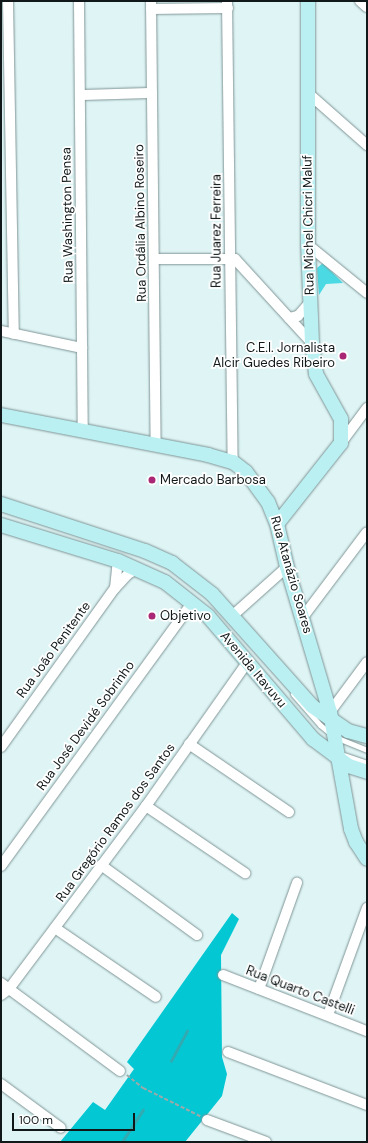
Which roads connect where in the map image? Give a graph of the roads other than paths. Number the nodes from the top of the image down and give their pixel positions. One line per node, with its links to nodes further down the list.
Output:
1 (8, 1): 21 (street)
2 (79, 1): 10 (street, Rua Washington Pensa)
3 (308, 1): 9 (street, Rua Michel Chicri Maluf)
4 (360, 1): 7 (street)
5 (151, 5): 6 (street); 8 (street, Rua Ordália Albino Roseiro)
6 (228, 5): 13 (street, Rua Juarez Ferreira)
7 (367, 7)
8 (152, 93): 10 (street); 14 (street, Rua Ordália Albino Roseiro)
9 (308, 93): 11 (street); 12 (street, Rua Michel Chicri Maluf)
10 (80, 94): 23 (street, Rua Washington Pensa)
11 (367, 145)
12 (308, 245): 17 (street); 18 (street, Rua Michel Chicri Maluf)
13 (230, 258): 14 (street); 15 (street); 16 (street, Rua Juarez Ferreira)
14 (154, 259): 30 (street, Rua Ordália Albino Roseiro)
15 (254, 280): 16 (street); 19 (street)
16 (230, 282): 31 (street, Rua Juarez Ferreira)
17 (367, 293)
18 (311, 301): 19 (street); 22 (street, Rua Michel Chicri Maluf)
19 (289, 318): 22 (street)
20 (1, 331): 21 (street)
21 (14, 334): 23 (street)
22 (312, 343): 26 (street, Rua Michel Chicri Maluf)
23 (82, 348): 28 (street, Rua Washington Pensa)
24 (367, 408): 27 (street)
25 (1, 414): 28 (street, Rua Atanázio Soares)
26 (341, 419): 27 (street); 29 (street, Rua Michel Chicri Maluf)
27 (357, 422): 29 (street)
28 (83, 430): 30 (street, Rua Atanázio Soares)
29 (341, 443): 33 (street)
30 (156, 444): 31 (street, Rua Atanázio Soares)
31 (233, 462): 33 (street, Rua Atanázio Soares)
32 (1, 504): 42 (street, Avenida Itavuvu)
33 (277, 524): 37 (street, Rua Atanázio Soares)
34 (1, 525): 36 (street, Avenida Itavuvu)
35 (367, 532): 41 (street)
36 (118, 562): 38 (street, Avenida Itavuvu); 39 (street, Rua João Penitente)
37 (287, 567): 41 (street, Rua Atanázio Soares); 42 (street)
38 (137, 569): 39 (street, Rua João Penitente); 40 (street, Avenida Itavuvu)
39 (115, 588): 50 (street, Rua João Penitente)
40 (193, 602): 43 (street, Avenida Itavuvu); 59 (street, Rua José Devidé Sobrinho)
41 (302, 616): 47 (street, Rua Atanázio Soares)
42 (231, 617): 43 (street); 44 (street, Avenida Itavuvu)
43 (225, 637): 46 (street, Avenida Itavuvu)
44 (267, 657): 47 (street, Avenida Itavuvu); 51 (lane)
45 (367, 662): 47 (street)
46 (247, 663): 49 (street, Rua Gregório Ramos dos Santos); 51 (street, Avenida Itavuvu)
47 (331, 717): 48 (street, Avenida Itavuvu); 51 (street, Rua Atanázio Soares)
48 (367, 736)
49 (189, 744): 55 (street, Rua Gregório Ramos dos Santos); 56 (street)
50 (1, 747)
51 (337, 749): 52 (lane); 53 (lane); 54 (street, Avenida Itavuvu); 57 (street, Rua Atanázio Soares)
52 (367, 750)
53 (367, 763)
54 (367, 772)
55 (146, 806): 58 (street, Rua Gregório Ramos dos Santos); 60 (street)
56 (289, 812)
57 (367, 858)
58 (101, 865): 63 (street, Rua Gregório Ramos dos Santos); 64 (street)
59 (1, 866)
60 (245, 873)
61 (298, 883): 67 (street)
62 (367, 908): 69 (street)
63 (55, 928): 66 (street, Rua Gregório Ramos dos Santos); 68 (street)
64 (198, 935)
65 (223, 975): 67 (street, Rua Quarto Castelli)
66 (4, 989): 72 (street)
67 (258, 989): 69 (street, Rua Quarto Castelli)
68 (156, 997)
69 (328, 1016): 70 (street, Rua Quarto Castelli)
70 (367, 1030)
71 (228, 1052): 74 (street)
72 (120, 1071)
73 (1, 1084): 76 (street)
74 (367, 1105)
75 (207, 1120): 77 (street)
76 (61, 1128)
77 (266, 1142)

